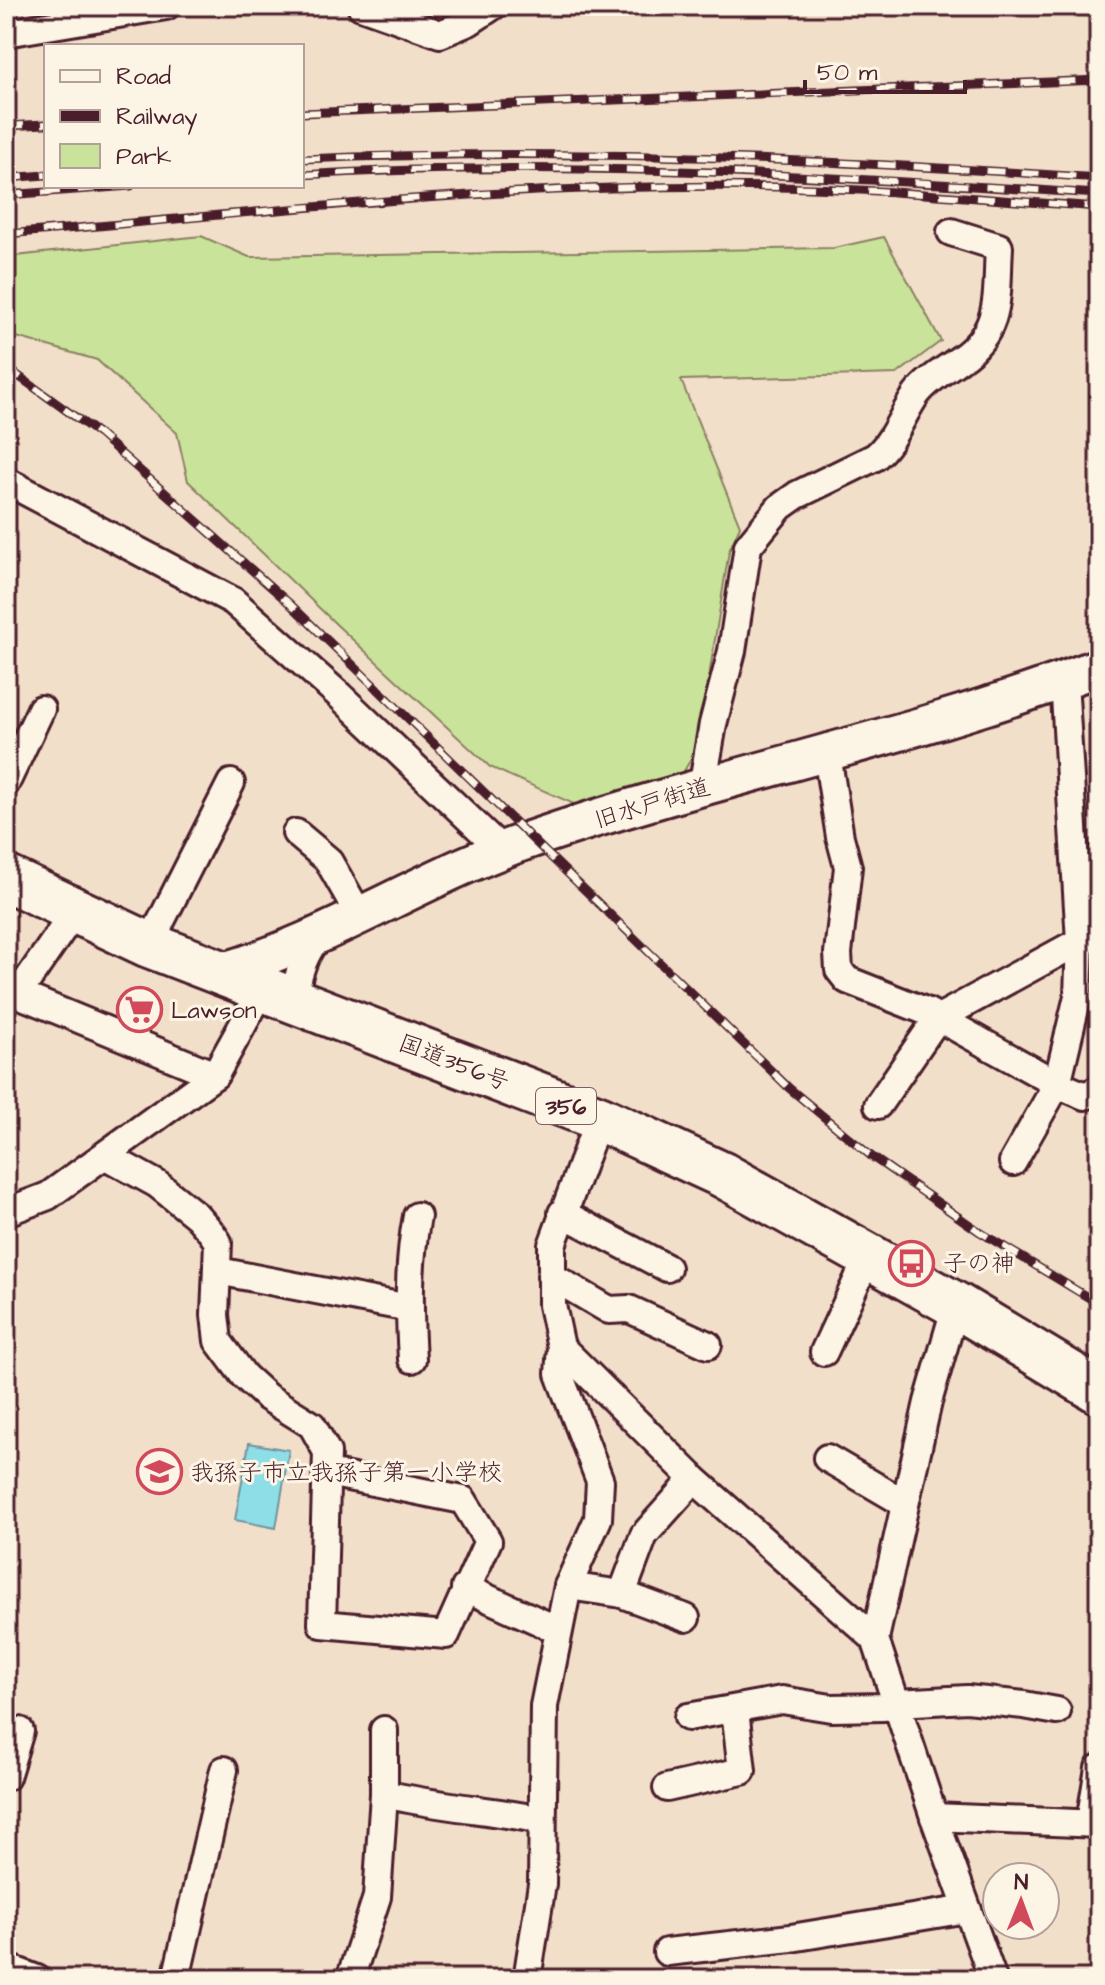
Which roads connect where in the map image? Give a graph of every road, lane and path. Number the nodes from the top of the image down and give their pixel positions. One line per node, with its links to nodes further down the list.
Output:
1 (166, 6): 4 (street)
2 (361, 6): 3 (street)
3 (493, 6)
4 (6, 33)
5 (951, 232): 13 (street)
6 (6, 481): 15 (street)
7 (1099, 667): 8 (street, 旧水戸街道)
8 (1064, 680): 10 (street, 旧水戸街道); 20 (street)
9 (41, 709): 11 (street)
10 (827, 754): 13 (street, 旧水戸街道); 24 (street)
11 (6, 783)
12 (231, 783): 21 (street)
13 (702, 788): 15 (street, 旧水戸街道)
14 (296, 833): 18 (street)
15 (502, 850): 18 (street, 旧水戸街道)
16 (6, 878): 17 (highway, 国道356号 / 356)
17 (75, 911): 21 (highway, 国道356号 / 356); 25 (street)
18 (360, 916): 19 (street, 旧水戸街道)
19 (320, 934): 22 (street, 旧水戸街道); 23 (street)
20 (1090, 938): 24 (street); 26 (street)
21 (149, 945): 22 (highway, 国道356号 / 356)
22 (217, 973): 23 (highway, 国道356号 / 356)
23 (278, 995): 25 (street); 29 (highway, 国道356号 / 356)
24 (937, 1019): 26 (street); 28 (street)
25 (215, 1075): 30 (street)
26 (1057, 1084): 27 (street); 31 (street)
27 (1099, 1089)
28 (878, 1105)
29 (599, 1118): 33 (street); 35 (highway, 国道356号 / 356)
30 (106, 1156): 32 (street); 37 (street)
31 (1013, 1162)
32 (8, 1208)
33 (562, 1213): 36 (street); 38 (street)
34 (417, 1216): 40 (street)
35 (869, 1255): 39 (highway, 国道356号 / 356); 43 (street)
36 (667, 1268)
37 (218, 1271): 40 (street); 47 (street)
38 (551, 1276): 41 (street); 42 (street)
39 (956, 1305): 45 (highway, 国道356号 / 356); 49 (street)
40 (409, 1308): 44 (street)
41 (708, 1345)
42 (561, 1347): 48 (street); 50 (street)
43 (824, 1352)
44 (412, 1359)
45 (1099, 1391)
46 (827, 1458): 49 (street)
47 (328, 1473): 51 (street); 51 (street)
48 (694, 1479): 52 (street); 55 (street)
49 (904, 1503): 55 (street)
50 (568, 1586): 52 (street); 54 (street)
51 (465, 1588): 54 (street)
52 (622, 1594): 53 (street)
53 (686, 1618)
54 (558, 1630): 68 (street)
55 (875, 1639): 56 (street)
56 (898, 1703): 57 (street); 58 (street); 67 (street)
57 (735, 1710): 59 (street); 65 (street)
58 (1057, 1711)
59 (688, 1717)
60 (384, 1730): 66 (street)
61 (20, 1731): 64 (street)
62 (1099, 1768): 69 (street)
63 (224, 1770): 74 (street)
64 (6, 1777)
65 (667, 1788)
66 (384, 1794): 68 (street); 75 (street)
67 (934, 1817): 69 (street); 70 (street)
68 (542, 1820): 76 (street)
69 (1095, 1823)
70 (967, 1909): 71 (street); 77 (street)
71 (667, 1952)
72 (6, 1967): 73 (street)
73 (37, 1979)
74 (176, 1979)
75 (350, 1979)
76 (527, 1979)
77 (993, 1979)

